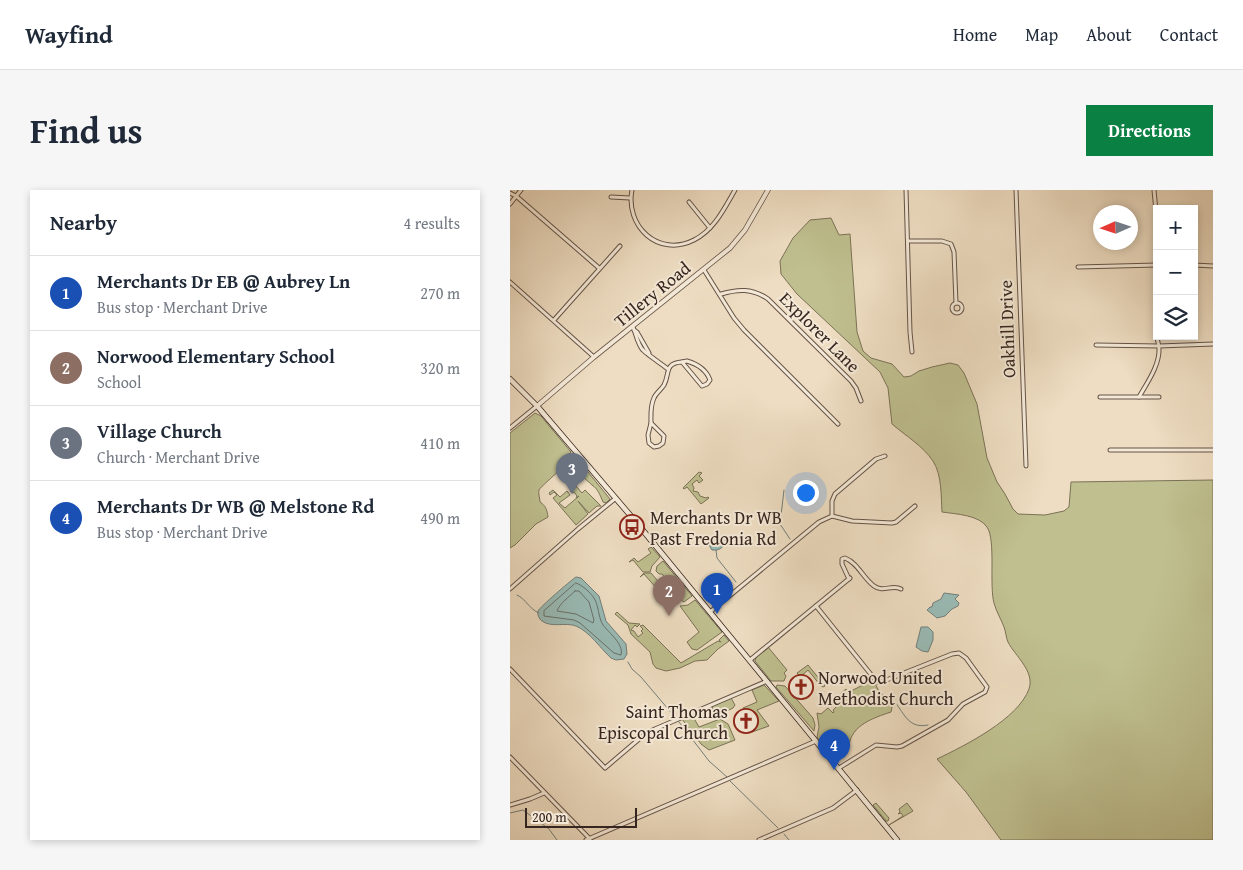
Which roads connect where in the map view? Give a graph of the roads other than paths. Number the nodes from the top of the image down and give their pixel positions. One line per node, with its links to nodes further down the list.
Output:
1 (521, 190): 9 (street)
2 (632, 190): 11 (street)
3 (735, 190): 15 (street)
4 (768, 190): 23 (street, Tillery Road)
5 (906, 190): 16 (street)
6 (1016, 190): 49 (street, Oakhill Drive)
7 (1154, 190): 14 (street)
8 (510, 193): 9 (street)
9 (516, 196): 13 (street); 22 (street)
10 (611, 197): 11 (street)
11 (630, 198): 15 (street)
12 (689, 202): 15 (street)
13 (510, 204)
14 (1155, 205)
15 (710, 228)
16 (908, 241): 26 (street); 33 (street)
17 (620, 246): 22 (street)
18 (1153, 265): 21 (street)
19 (1198, 266): 20 (street)
20 (1213, 266)
21 (1078, 267)
22 (599, 268): 27 (street)
23 (704, 270): 25 (street); 28 (street, Tillery Road)
24 (510, 282): 27 (street)
25 (720, 294): 41 (street, Explorer Lane); 44 (street)
26 (956, 303)
27 (554, 320): 34 (street)
28 (633, 329): 34 (street, Tillery Road); 36 (street)
29 (1158, 340): 32 (street)
30 (1213, 344): 32 (street)
31 (1096, 345): 32 (street)
32 (1159, 346): 39 (street)
33 (912, 352)
34 (594, 357): 42 (street, Tillery Road)
35 (682, 362): 35 (street); 36 (street)
36 (668, 370): 43 (street)
37 (510, 379): 42 (main road)
38 (1100, 397): 39 (street)
39 (1138, 397): 40 (street)
40 (1159, 398)
41 (860, 402)
42 (537, 406): 45 (street); 50 (main road)
43 (652, 423): 43 (street)
44 (838, 424)
45 (510, 428)
46 (1110, 450): 47 (street)
47 (1213, 450)
48 (886, 456): 52 (street)
49 (1026, 466)
50 (616, 498): 53 (street); 56 (main road)
51 (915, 506): 52 (street)
52 (832, 516): 56 (street)
53 (510, 589)
54 (901, 589): 55 (street)
55 (816, 606): 57 (street); 62 (street)
56 (710, 612): 57 (main road)
57 (750, 660): 59 (main road)
58 (510, 669): 59 (street)
59 (767, 681): 60 (main road)
60 (817, 741): 62 (main road); 66 (street)
61 (510, 756): 64 (street)
62 (839, 768): 63 (main road)
63 (857, 790): 67 (street); 68 (main road)
64 (544, 793): 65 (street); 66 (street)
65 (510, 805)
66 (589, 840)
67 (759, 840)
68 (897, 840)

